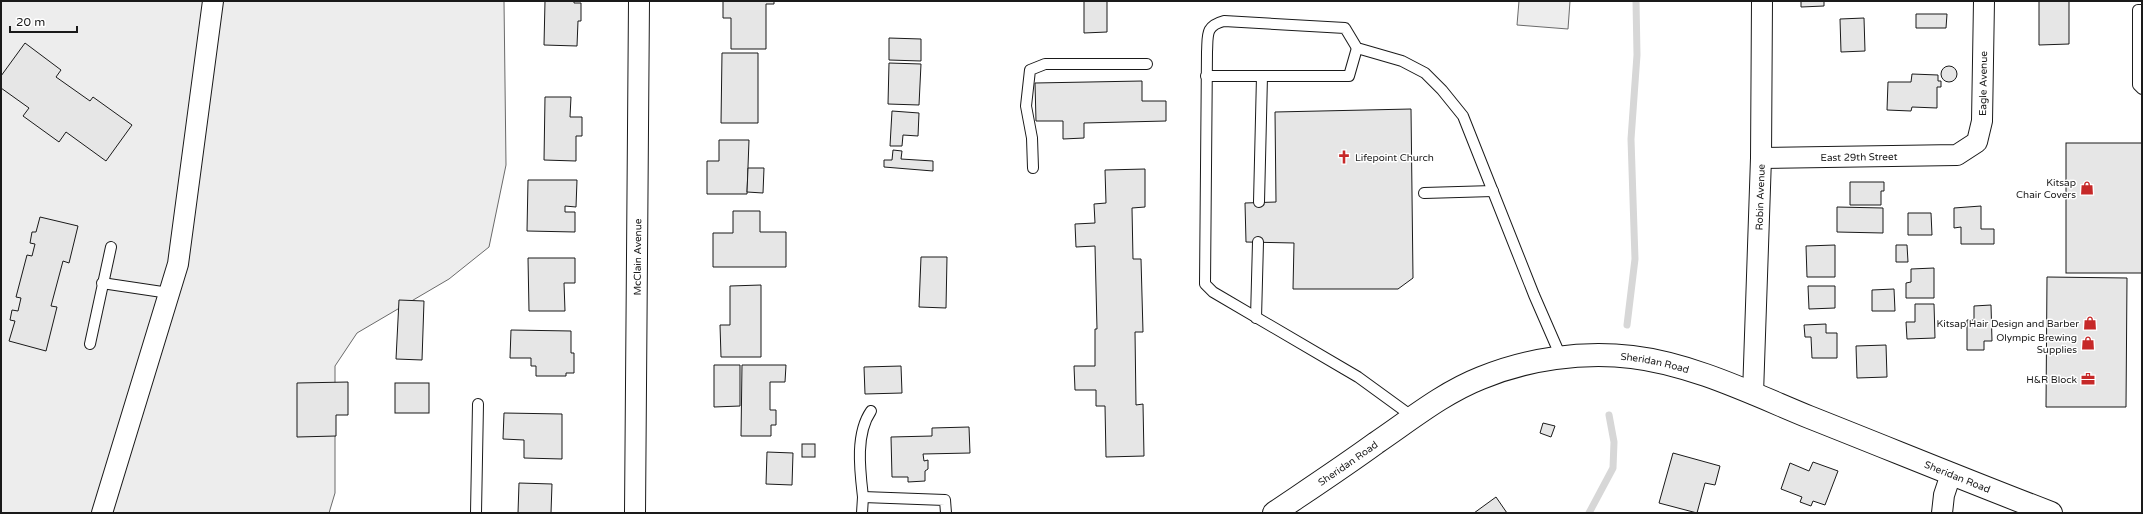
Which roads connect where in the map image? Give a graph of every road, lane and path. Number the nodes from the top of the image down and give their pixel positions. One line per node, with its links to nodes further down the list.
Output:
1 (213, 1): 20 (street)
2 (639, 1): 32 (street, McClain Avenue)
3 (1762, 1): 12 (street, Robin Avenue)
4 (1984, 1): 11 (street, Eagle Avenue)
5 (2142, 10): 10 (lane)
6 (1357, 48): 8 (lane); 9 (lane); 14 (lane)
7 (1147, 64): 13 (lane)
8 (1206, 76): 9 (lane); 21 (lane)
9 (1262, 76): 16 (lane)
10 (2142, 89)
11 (1957, 155): 12 (street, East 29th Street)
12 (1761, 158): 24 (street, Robin Avenue)
13 (1033, 168)
14 (1493, 191): 15 (lane); 23 (lane)
15 (1424, 193)
16 (1259, 202)
17 (1258, 242): 21 (lane)
18 (111, 247): 19 (lane)
19 (102, 283): 20 (lane); 22 (lane)
20 (169, 293): 30 (street)
21 (1256, 318): 27 (lane)
22 (90, 344)
23 (1561, 358): 24 (main road, Sheridan Road); 27 (main road, Sheridan Road)
24 (1753, 394): 28 (main road, Sheridan Road)
25 (478, 404): 31 (lane)
26 (871, 411): 29 (lane)
27 (1413, 417): 35 (main road, Sheridan Road)
28 (1951, 474): 36 (street); 37 (main road, Sheridan Road)
29 (863, 498): 33 (lane); 34 (lane)
30 (102, 513)
31 (476, 513)
32 (635, 513)
33 (862, 513)
34 (946, 513)
35 (1274, 513)
36 (1942, 513)
37 (2051, 513)

